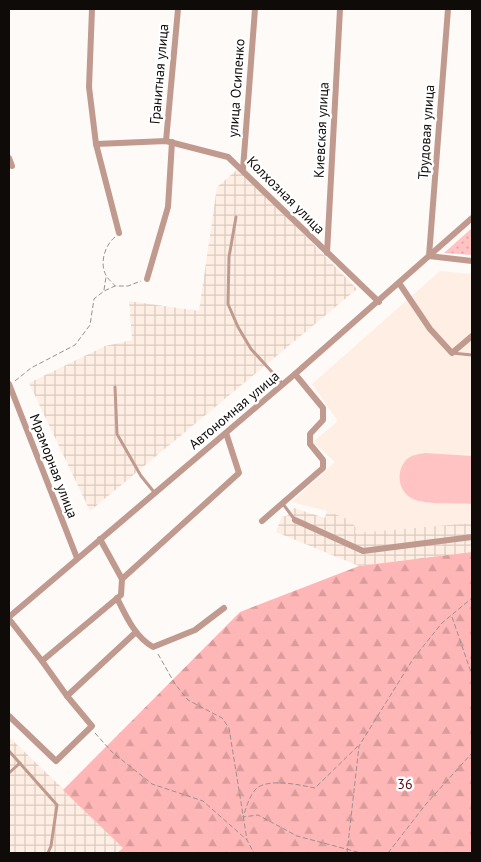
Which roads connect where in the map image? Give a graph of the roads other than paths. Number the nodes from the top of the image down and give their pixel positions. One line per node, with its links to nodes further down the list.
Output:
1 (92, 9): 7 (street)
2 (178, 9): 6 (street, Гранитная улица)
3 (255, 9): 10 (street, улица Осипенко)
4 (340, 9): 14 (street, Киевская улица)
5 (448, 9): 15 (street, Трудовая улица)
6 (169, 142): 7 (street, Колхозная улица); 10 (street, Колхозная улица); 17 (street, Гранитная улица)
7 (96, 144): 13 (street)
8 (9, 158): 9 (street)
9 (12, 166)
10 (243, 169): 14 (street, Колхозная улица)
11 (236, 217): 25 (lane)
12 (472, 218): 15 (street, Автономная улица)
13 (119, 233)
14 (327, 253): 19 (street, Колхозная улица)
15 (429, 256): 16 (street); 18 (street, Автономная улица)
16 (472, 261)
17 (147, 279)
18 (399, 283): 19 (street, Автономная улица); 21 (street)
19 (379, 302): 23 (street, Автономная улица)
20 (472, 336): 21 (street)
21 (452, 353): 22 (lane)
22 (472, 356)
23 (295, 374): 25 (street, Автономная улица); 29 (street)
24 (9, 384): 34 (street, Мраморная улица)
25 (283, 384): 27 (street, Автономная улица)
26 (115, 387): 28 (lane)
27 (226, 433): 28 (street, Автономная улица); 35 (street)
28 (154, 492): 33 (street, Автономная улица)
29 (283, 503): 30 (lane); 31 (street)
30 (295, 520): 32 (street)
31 (262, 521)
32 (472, 537)
33 (100, 539): 34 (street, Автономная улица); 35 (street)
34 (76, 558): 38 (street, Автономная улица)
35 (122, 579): 36 (street)
36 (117, 598): 39 (street); 40 (street)
37 (224, 608): 39 (street)
38 (9, 618): 40 (street)
39 (136, 632): 41 (street)
40 (42, 661): 41 (street)
41 (68, 696): 42 (street)
42 (9, 716)
43 (9, 751): 44 (lane)
44 (20, 763): 45 (lane); 46 (lane)
45 (9, 773)
46 (48, 853)

